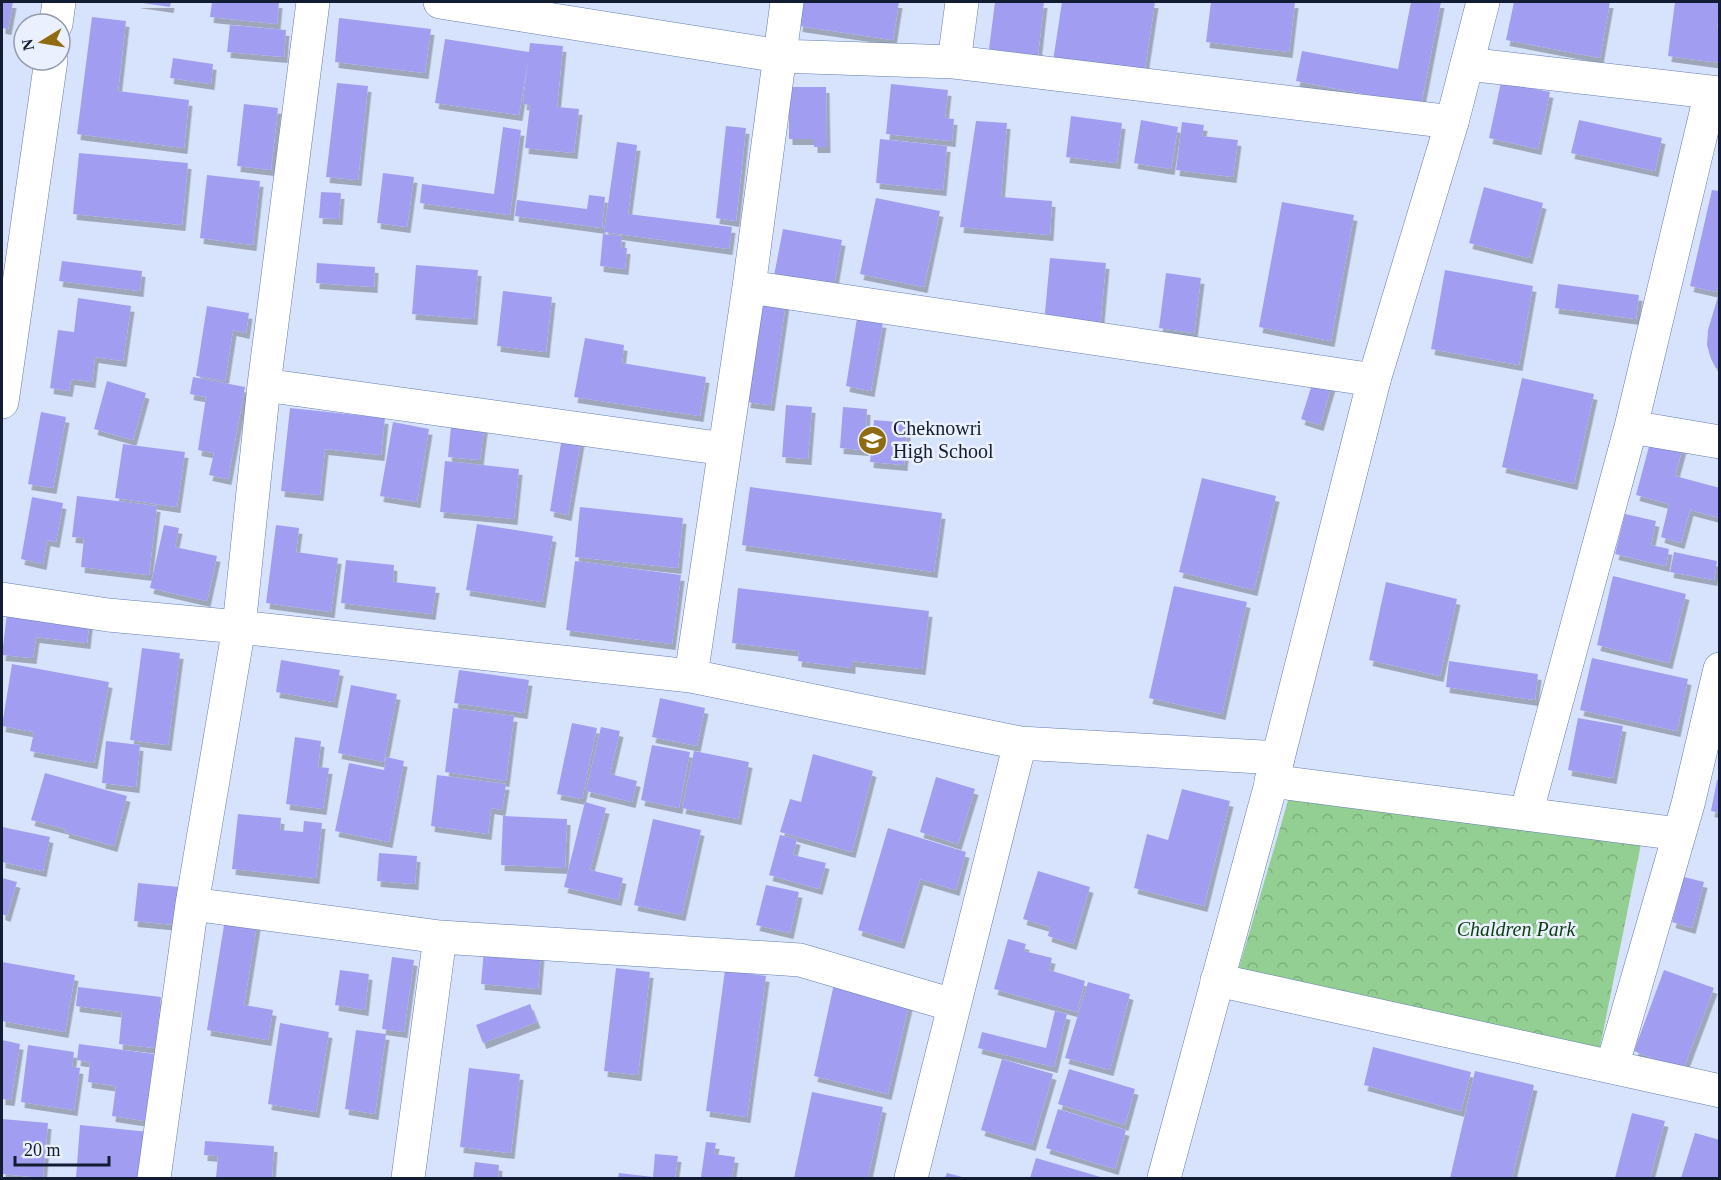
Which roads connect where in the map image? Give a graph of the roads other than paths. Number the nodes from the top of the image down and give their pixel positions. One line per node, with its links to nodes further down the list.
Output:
1 (313, 2): 14 (street)
2 (440, 2): 6 (street)
3 (788, 2): 6 (street)
4 (962, 2): 7 (street)
5 (1483, 2): 8 (street)
6 (780, 56): 7 (street); 12 (street)
7 (954, 62): 11 (street)
8 (1467, 64): 10 (street); 11 (street)
9 (49, 72): 15 (street)
10 (1715, 92): 16 (street)
11 (1452, 122): 13 (street)
12 (749, 288): 13 (street); 18 (street)
13 (1374, 380): 24 (street)
14 (264, 385): 18 (street); 20 (street)
15 (2, 402)
16 (1630, 427): 17 (street); 25 (street)
17 (1719, 442)
18 (725, 450): 22 (street)
19 (2, 599): 20 (street)
20 (239, 627): 22 (street); 27 (street)
21 (1719, 669): 26 (street)
22 (691, 676): 23 (street)
23 (1020, 742): 24 (street); 30 (street)
24 (1274, 770): 25 (street); 29 (street)
25 (1526, 814): 26 (street)
26 (1679, 834): 31 (street)
27 (192, 903): 28 (street); 33 (street)
28 (440, 938): 30 (street); 34 (street)
29 (1217, 980): 31 (street); 36 (street)
30 (953, 1005): 35 (street)
31 (1612, 1066): 32 (street)
32 (1719, 1092)
33 (154, 1179)
34 (408, 1179)
35 (910, 1179)
36 (1164, 1179)

